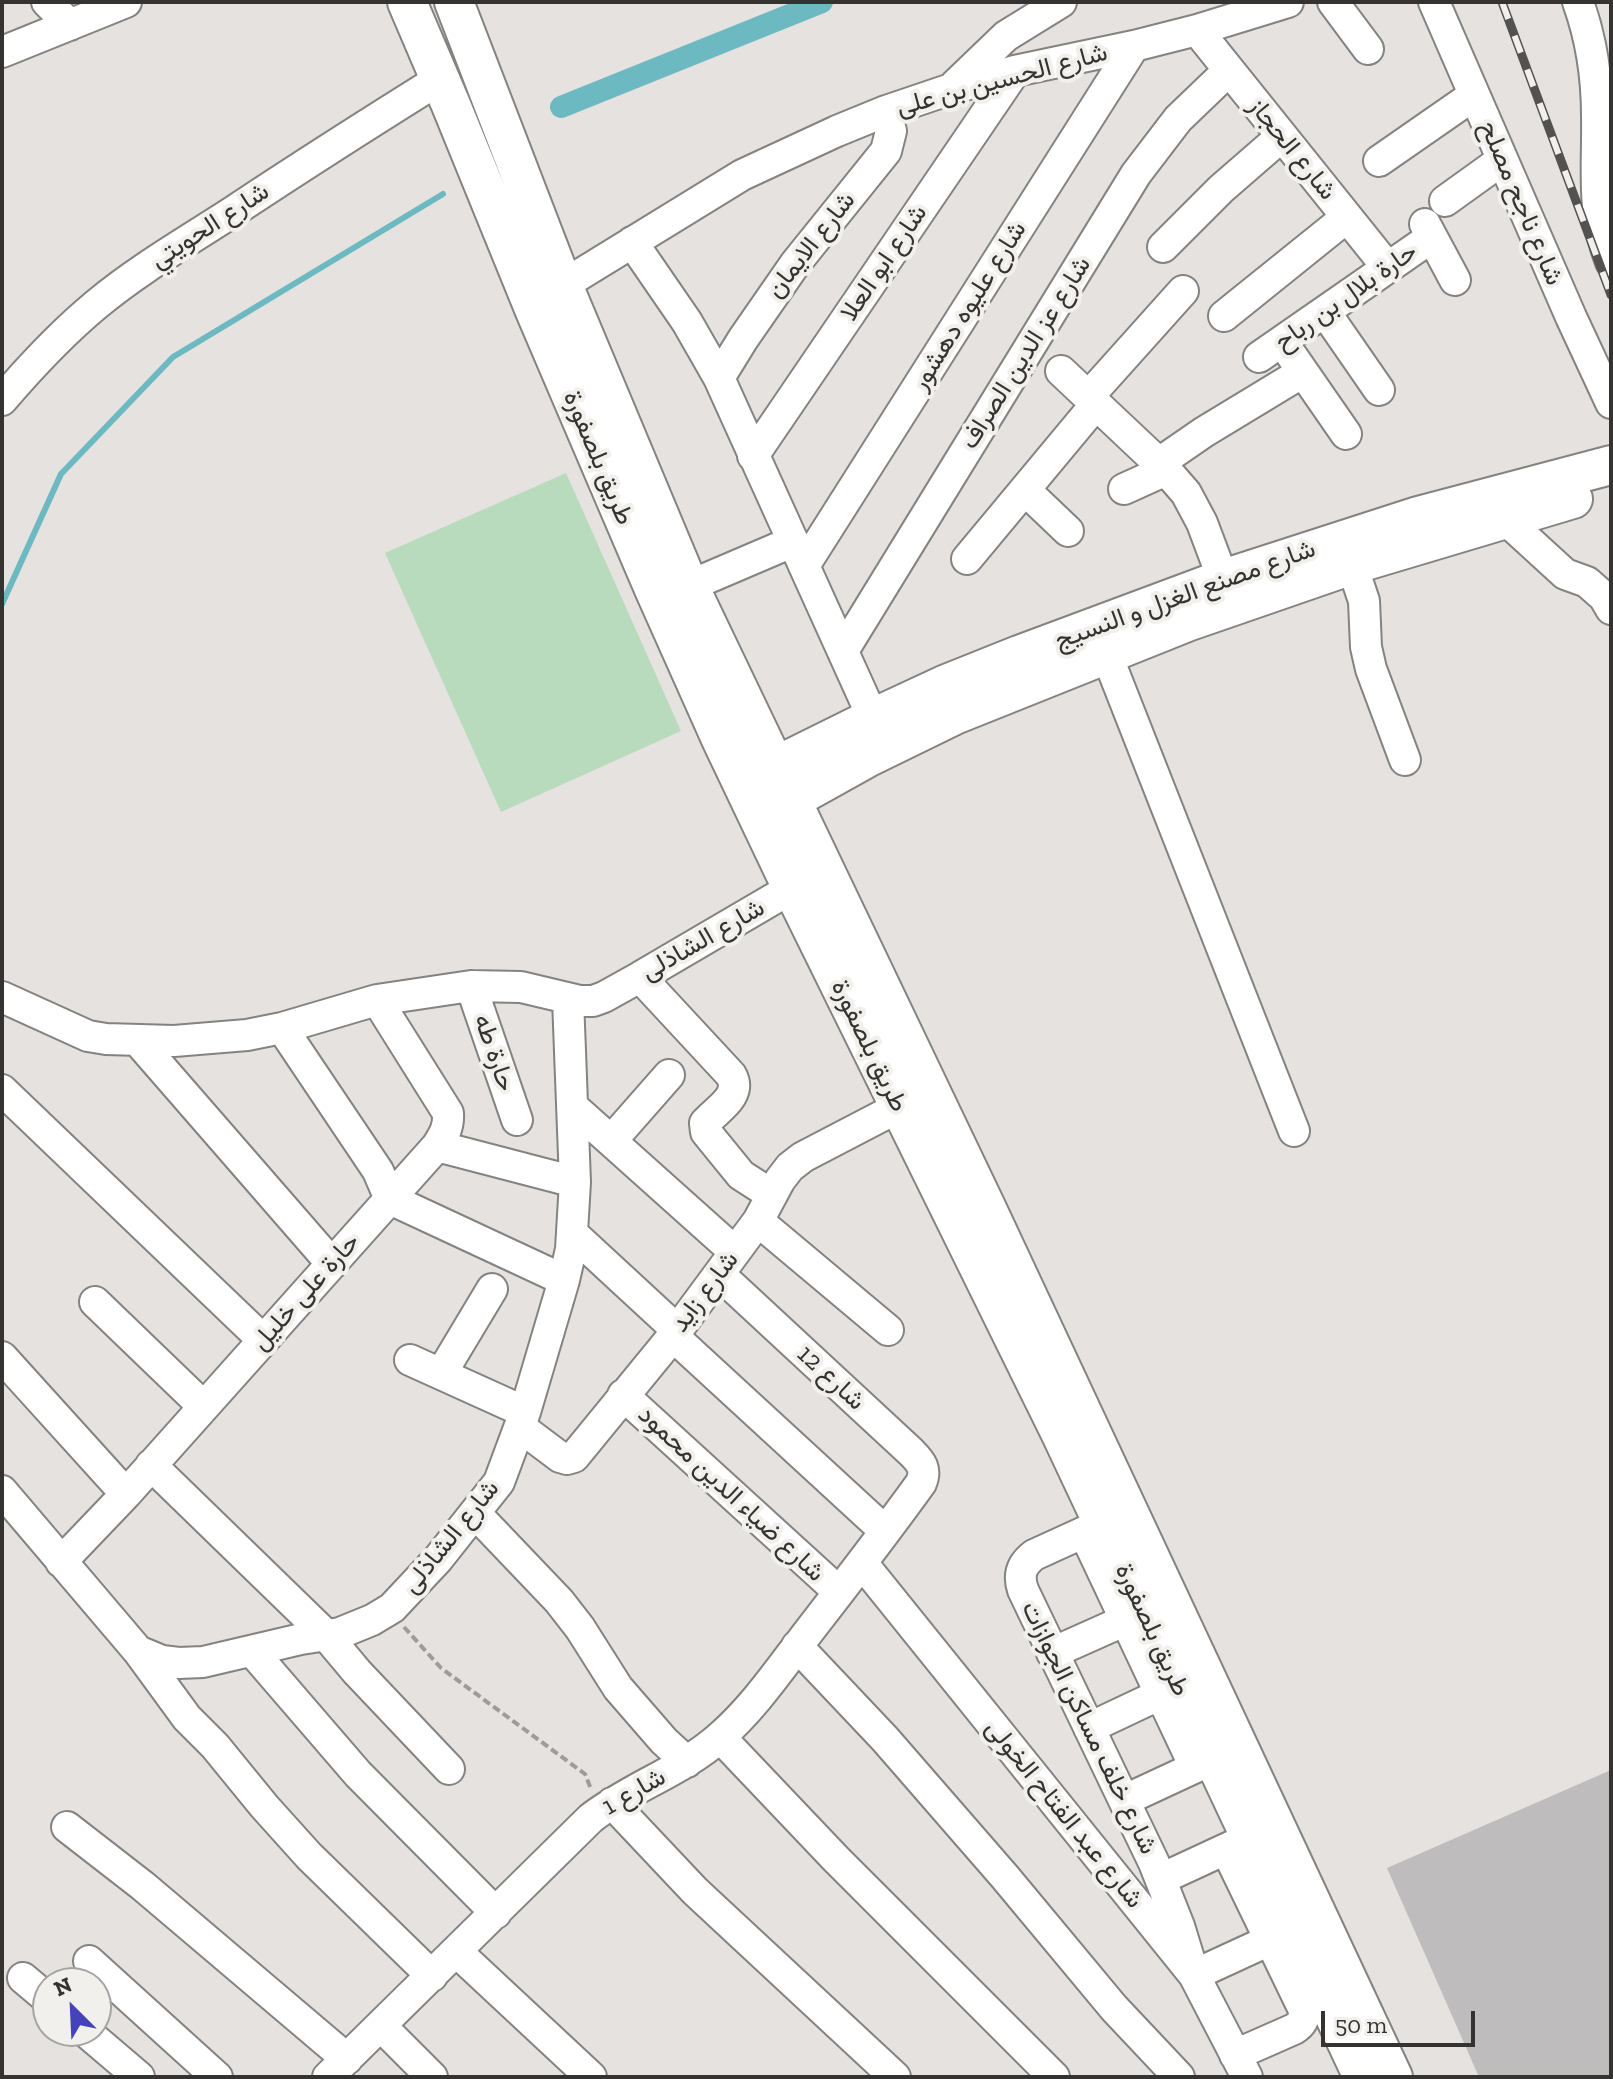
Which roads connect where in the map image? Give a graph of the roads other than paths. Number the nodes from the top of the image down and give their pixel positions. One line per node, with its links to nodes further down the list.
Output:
1 (47, 2): 10 (street)
2 (126, 2): 10 (street)
3 (1061, 2): 17 (street)
4 (1288, 2): 11 (street, شارع الحسين بن على)
5 (1333, 2): 14 (street)
6 (1434, 2): 19 (street, شارع ناجح مصلح)
7 (456, 3): 9 (main road); 25 (main road, طريق بلصفورة)
8 (1586, 11): 29 (street)
9 (413, 16): 18 (main road, طريق بلصفورة)
10 (70, 25): 12 (street)
11 (1197, 30): 13 (street, شارع الحسين بن على); 16 (street, شارع الحجاز)
12 (6, 45)
13 (1134, 46): 15 (street, شارع الحسين بن على); 53 (street, شارع عليوه دهشور)
14 (1368, 49)
15 (1015, 71): 17 (street, شارع الحسين بن على); 44 (street, شارع ابو العلا)
16 (1228, 71): 21 (street, شارع الحجاز); 59 (street, شارع عز الدين الصراف)
17 (951, 89): 20 (street, شارع الحسين بن على)
18 (446, 92): 25 (main road, طريق بلصفورة); 40 (street, شارع الحويتي)
19 (1474, 95): 22 (street, شارع ناجح مصلح); 23 (street)
20 (886, 111): 27 (street, شارع الحسين بن على); 38 (street, شارع الايمان)
21 (1282, 136): 26 (street, شارع الحجاز); 28 (street)
22 (1502, 160): 24 (street); 42 (street, شارع ناجح مصلح)
23 (1379, 161)
24 (1445, 201)
25 (511, 204): 32 (main road, طريق بلصفورة); 65 (main road, طريق بلصفورة)
26 (1347, 217): 30 (street, شارع الحجاز); 35 (street)
27 (632, 242): 32 (street, شارع الحسين بن على); 38 (street)
28 (1163, 247)
29 (1609, 249)
30 (1388, 268): 31 (street, حارة بلال بن رباح); 34 (street, حارة بلال بن رباح)
31 (1455, 280)
32 (563, 285): 56 (main road, طريق بلصفورة)
33 (1183, 291): 41 (street)
34 (1325, 312): 37 (street, حارة بلال بن رباح); 39 (street)
35 (1224, 316)
36 (1061, 371): 41 (street)
37 (1303, 372): 43 (street); 46 (street)
38 (719, 378): 44 (street)
39 (1379, 390)
40 (2, 400)
41 (1092, 400): 46 (street); 49 (street)
42 (1611, 403)
43 (1346, 434)
44 (753, 456): 53 (street)
45 (1611, 465): 50 (main road, شارع مصنع الغزل و النسيج)
46 (1162, 466): 47 (street); 55 (street)
47 (1124, 489)
48 (1611, 489): 50 (main road, شارع مصنع الغزل و النسيج)
49 (1025, 490): 51 (street); 54 (street)
50 (1501, 507): 52 (main road, شارع مصنع الغزل و النسيج); 57 (street)
51 (1068, 531)
52 (1347, 552): 55 (main road, شارع مصنع الغزل و النسيج); 58 (main road, شارع مصنع الغزل و النسيج); 62 (street)
53 (798, 554): 56 (street); 59 (street)
54 (967, 559)
55 (1223, 579): 58 (main road, شارع مصنع الغزل و النسيج)
56 (689, 586): 63 (main road, طريق بلصفورة)
57 (1611, 609)
58 (1100, 640): 60 (main road, شارع مصنع الغزل و النسيج); 78 (street)
59 (843, 651): 61 (street)
60 (950, 700): 61 (main road, شارع مصنع الغزل و النسيج); 64 (main road, شارع مصنع الغزل و النسيج)
61 (873, 718): 63 (main road, شارع مصنع الغزل و النسيج)
62 (1405, 760)
63 (774, 767): 64 (main road, طريق بلصفورة)
64 (790, 801): 84 (main road, طريق بلصفورة)
65 (792, 888): 66 (street, شارع الشاذلى); 76 (main road, طريق بلصفورة)
66 (640, 977): 69 (street, شارع الشاذلى); 83 (street)
67 (471, 986): 69 (street, شارع الشاذلى); 70 (street, شارع الشاذلى); 77 (street, حارة طه)
68 (2, 997): 72 (street, شارع الشاذلى)
69 (568, 999): 75 (street, شارع الشاذلى)
70 (377, 1000): 71 (street, شارع الشاذلى); 80 (street, حارة على خليل)
71 (282, 1028): 72 (street, شارع الشاذلى); 82 (street)
72 (138, 1041): 87 (street)
73 (669, 1075): 79 (street)
74 (2, 1090): 93 (street)
75 (573, 1107): 79 (street); 81 (street, شارع الشاذلى)
76 (899, 1107): 83 (street, شارع زايد); 84 (main road, طريق بلصفورة)
77 (517, 1120)
78 (1294, 1131)
79 (611, 1141): 86 (street)
80 (437, 1146): 81 (street); 82 (street, حارة على خليل)
81 (575, 1182): 85 (street, شارع الشاذلى)
82 (390, 1199): 87 (street, حارة على خليل); 88 (street)
83 (765, 1208): 86 (street, شارع زايد); 91 (street)
84 (971, 1215): 105 (main road, طريق بلصفورة); 147 (main road, طريق بلصفورة)
85 (572, 1233): 88 (street, شارع الشاذلى); 92 (street)
86 (727, 1263): 92 (street, شارع زايد); 101 (street, شارع 12)
87 (332, 1264): 93 (street, حارة على خليل)
88 (564, 1280): 99 (street, شارع الشاذلى)
89 (492, 1289): 96 (street)
90 (95, 1302): 98 (street)
91 (888, 1330)
92 (675, 1333): 97 (street, شارع زايد); 106 (street)
93 (263, 1340): 98 (street, حارة على خليل)
94 (2, 1357): 103 (street)
95 (410, 1360): 96 (street)
96 (441, 1374): 99 (street)
97 (623, 1395): 99 (street, شارع زايد); 109 (street, شارع ضياء الدين محمود)
98 (203, 1406): 100 (street, حارة على خليل)
99 (523, 1419): 104 (street, شارع الشاذلى)
100 (151, 1465): 103 (street, حارة على خليل); 111 (street)
101 (916, 1489): 106 (street, شارع 1)
102 (2, 1491): 107 (street)
103 (126, 1494): 107 (street, حارة على خليل)
104 (475, 1513): 111 (street, شارع الشاذلى); 119 (street)
105 (1093, 1528): 110 (street); 115 (street, شارع خلف مساكن الجوازات); 120 (main road, طريق بلصفورة)
106 (885, 1531): 108 (street, شارع 1)
107 (61, 1562): 113 (street)
108 (862, 1563): 109 (street, شارع 1); 131 (street, شارع عبد الفتاح الخولى)
109 (839, 1592): 112 (street, شارع 1)
110 (1126, 1620): 115 (street); 116 (street)
111 (326, 1635): 114 (street, شارع الشاذلى); 121 (street)
112 (797, 1646): 118 (street, شارع 1); 145 (street)
113 (138, 1651): 114 (street, شارع الشاذلى); 132 (street)
114 (252, 1651): 127 (street)
115 (1052, 1653): 117 (street, شارع خلف مساكن الجوازات)
116 (1161, 1694): 117 (street); 120 (street)
117 (1089, 1728): 122 (street, شارع خلف مساكن الجوازات)
118 (720, 1737): 119 (street, شارع 1); 144 (street)
119 (687, 1762): 123 (street, شارع 1)
120 (1204, 1763): 122 (street); 125 (main road, طريق بلصفورة)
121 (449, 1769)
122 (1125, 1800): 126 (street, شارع خلف مساكن الجوازات)
123 (606, 1807): 127 (street, شارع 1); 143 (street)
124 (67, 1827): 138 (street)
125 (1238, 1843): 126 (street); 128 (street); 146 (main road, طريق بلصفورة)
126 (1161, 1879): 131 (street, شارع خلف مساكن الجوازات)
127 (496, 1913): 129 (street, شارع 1)
128 (1270, 1940): 131 (street); 137 (street)
129 (457, 1952): 132 (street, شارع 1); 142 (street)
130 (89, 1961): 140 (street)
131 (1194, 1975): 137 (street, شارع عبد الفتاح الخولى)
132 (432, 1976): 135 (street, شارع 1)
133 (23, 1978): 134 (street)
134 (32, 1986)
135 (381, 2026): 138 (street, شارع 1); 141 (street)
136 (104, 2047): 139 (street)
137 (1241, 2066)
138 (338, 2068)
139 (139, 2077)
140 (217, 2077)
141 (432, 2077)
142 (591, 2077)
143 (895, 2077)
144 (1054, 2077)
145 (1179, 2077)
146 (1363, 2077)
147 (1393, 2077)

